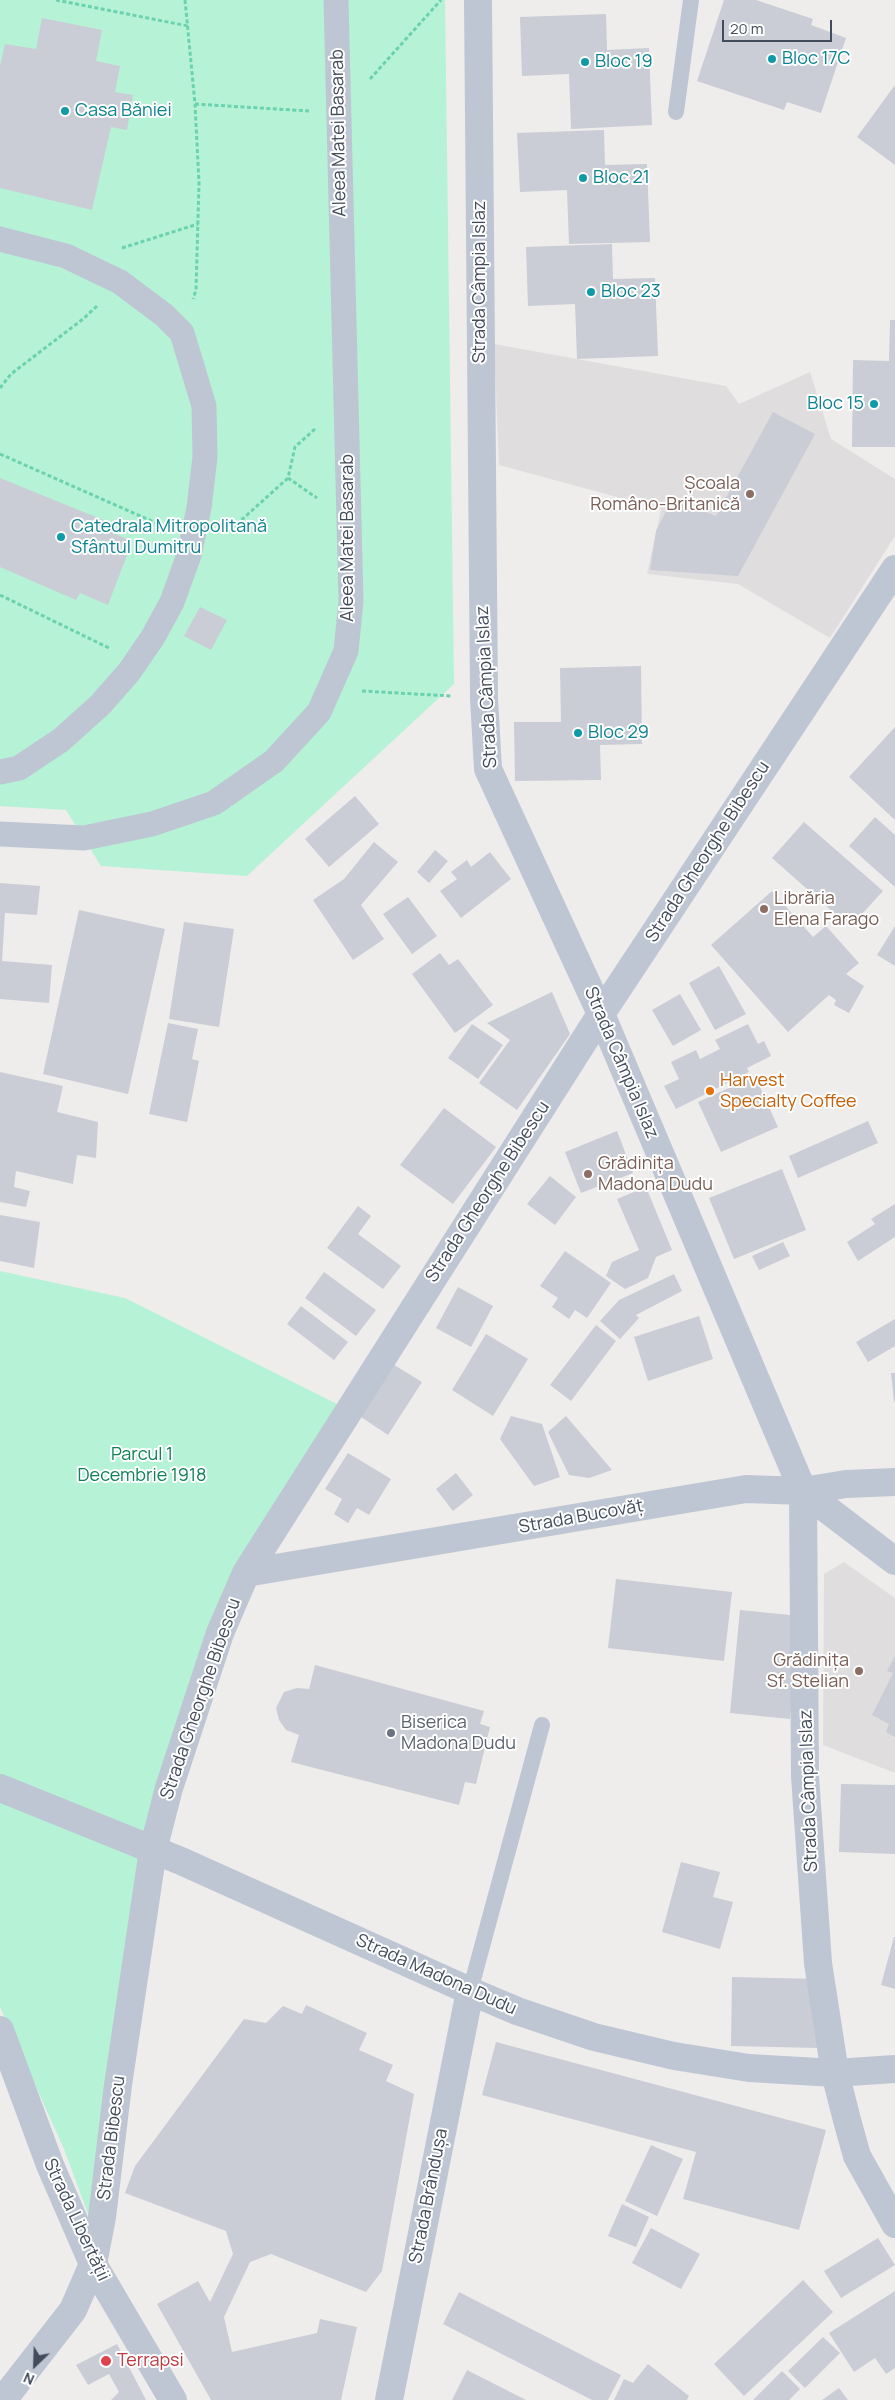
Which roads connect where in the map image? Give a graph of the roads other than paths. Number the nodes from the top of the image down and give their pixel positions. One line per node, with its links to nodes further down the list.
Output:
1 (336, 0): 8 (street, Aleea Matei Basarab)
2 (478, 0): 9 (street, Strada Câmpia Islaz)
3 (690, 0): 4 (lane)
4 (676, 112)
5 (0, 239): 7 (street)
6 (895, 569): 9 (street, Strada Gheorghe Bibescu)
7 (0, 772)
8 (0, 834)
9 (601, 1014): 11 (street, Strada Câmpia Islaz); 13 (street, Strada Gheorghe Bibescu)
10 (895, 1482): 11 (street, Strada Bucovăț)
11 (803, 1491): 12 (street); 13 (street, Strada Bucovăț); 20 (street, Strada Câmpia Islaz)
12 (895, 1561)
13 (246, 1573): 16 (street, Strada Gheorghe Bibescu)
14 (542, 1725): 17 (lane)
15 (0, 1788): 16 (street, Strada Madona Dudu)
16 (153, 1850): 17 (street, Strada Madona Dudu); 22 (street, Strada Bibescu)
17 (470, 1991): 20 (street, Strada Madona Dudu); 25 (street, Strada Brândușa)
18 (0, 2030): 22 (street, Strada Libertății)
19 (895, 2068): 20 (street, Strada Madona Dudu)
20 (835, 2073): 21 (street, Strada Câmpia Islaz)
21 (895, 2224)
22 (93, 2264): 23 (street, Strada Bibescu); 24 (street, Strada Libertății)
23 (3, 2400)
24 (173, 2400)
25 (388, 2400)

